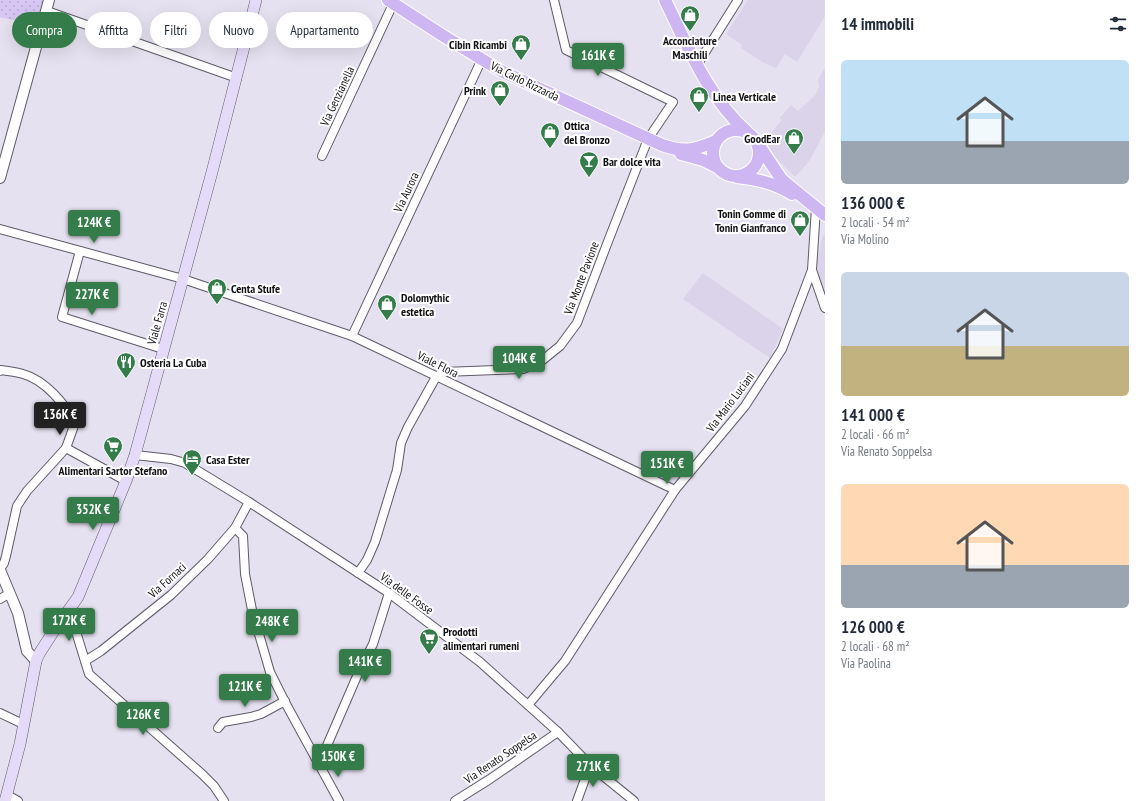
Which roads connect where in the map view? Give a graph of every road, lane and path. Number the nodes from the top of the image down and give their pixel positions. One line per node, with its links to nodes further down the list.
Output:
1 (49, 0): 7 (street)
2 (256, 0): 10 (main road, Viale Farra)
3 (554, 0): 13 (street)
4 (665, 0): 9 (main road)
5 (738, 0): 9 (street)
6 (391, 2): 8 (main road, Via Carlo Rizzarda); 17 (street, Via Genzianella)
7 (46, 11): 10 (street); 20 (street)
8 (482, 59): 13 (main road, Via Carlo Rizzarda); 27 (street, Via Aurora)
9 (697, 65): 11 (main road)
10 (237, 78): 25 (main road, Viale Farra)
11 (719, 101): 12 (main road); 14 (main road)
12 (747, 132): 14 (main road); 15 (main road)
13 (648, 139): 16 (main road, Via Carlo Rizzarda); 30 (street, Via Monte Pavione)
14 (717, 139): 16 (main road, Via Carlo Rizzarda); 18 (main road)
15 (757, 143): 19 (main road); 21 (main road)
16 (662, 145): 18 (main road, Via Carlo Rizzarda)
17 (322, 156)
18 (717, 167): 19 (main road)
19 (730, 176): 21 (main road)
20 (0, 178)
21 (820, 211): 24 (street, Via Mario Luciani)
22 (0, 229): 23 (street, Viale Flora)
23 (80, 251): 25 (street, Viale Flora); 28 (street)
24 (812, 270): 26 (street); 34 (street, Via Mario Luciani)
25 (183, 279): 27 (street, Viale Flora); 28 (main road, Viale Farra)
26 (825, 308)
27 (352, 336): 30 (street, Viale Flora)
28 (163, 349): 32 (main road, Viale Farra)
29 (0, 371): 31 (street)
30 (436, 377): 34 (street, Viale Flora); 38 (street)
31 (66, 448): 33 (street); 37 (street)
32 (135, 455): 33 (main road, Viale Farra); 35 (street, Via delle Fosse)
33 (126, 480): 42 (main road, Viale Farra)
34 (675, 490): 46 (street, Via Mario Luciani)
35 (249, 502): 36 (street, Via Fornaci); 38 (street, Via delle Fosse)
36 (235, 528): 44 (street, Via Fornaci); 45 (street)
37 (0, 570): 40 (street)
38 (358, 573): 39 (street, Via delle Fosse)
39 (389, 593): 46 (street, Via delle Fosse); 51 (street)
40 (10, 594): 41 (street); 43 (street)
41 (0, 599)
42 (65, 616): 43 (main road, Viale Farra); 44 (street)
43 (36, 661): 48 (main road, Viale Farra)
44 (85, 661): 55 (street)
45 (285, 701): 49 (street); 51 (street)
46 (528, 705): 50 (street, Via delle Fosse)
47 (0, 714): 48 (street)
48 (23, 724): 53 (main road, Viale Farra)
49 (218, 728)
50 (558, 732): 52 (street, Via delle Fosse); 57 (street, Via Renato Soppelsa)
51 (319, 764): 56 (street)
52 (592, 767): 58 (street); 59 (street, Via delle Fosse)
53 (6, 798): 54 (street)
54 (18, 801)
55 (224, 801)
56 (339, 801)
57 (455, 801)
58 (577, 801)
59 (634, 801)

